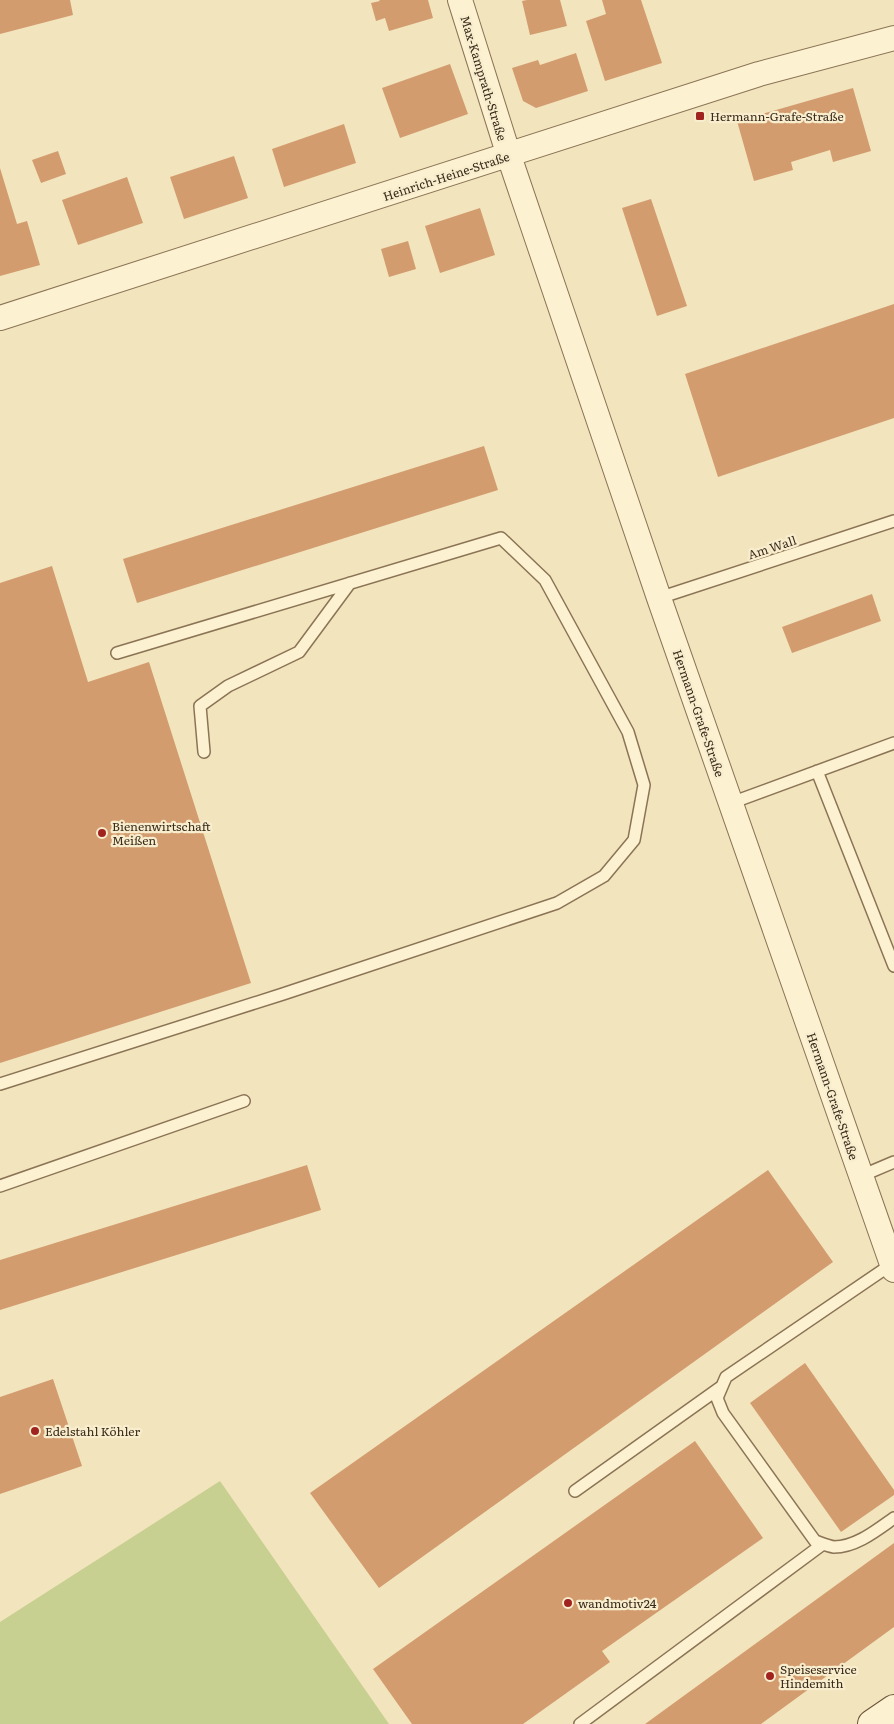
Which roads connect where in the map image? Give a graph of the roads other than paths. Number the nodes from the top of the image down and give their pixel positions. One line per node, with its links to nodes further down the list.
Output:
1 (460, 0): 3 (street, Max-Kamprath-Straße)
2 (894, 38): 3 (street, Heinrich-Heine-Straße)
3 (509, 156): 4 (street, Heinrich-Heine-Straße); 7 (street, Hermann-Grafe-Straße)
4 (0, 318)
5 (894, 521): 7 (lane, Am Wall)
6 (350, 584): 8 (lane); 10 (lane); 14 (lane)
7 (659, 598): 12 (street, Hermann-Grafe-Straße)
8 (117, 653)
9 (894, 742): 11 (lane)
10 (204, 752)
11 (817, 771): 12 (lane); 13 (lane)
12 (731, 803): 17 (street, Hermann-Grafe-Straße)
13 (894, 966)
14 (0, 1084)
15 (244, 1101): 18 (lane)
16 (894, 1162): 17 (lane)
17 (861, 1176): 19 (street, Hermann-Grafe-Straße)
18 (0, 1186)
19 (893, 1267): 20 (lane)
20 (722, 1386): 21 (lane); 23 (lane)
21 (574, 1490)
22 (894, 1518): 23 (lane)
23 (823, 1544): 25 (lane)
24 (894, 1709): 26 (street)
25 (580, 1724)
26 (872, 1724)

